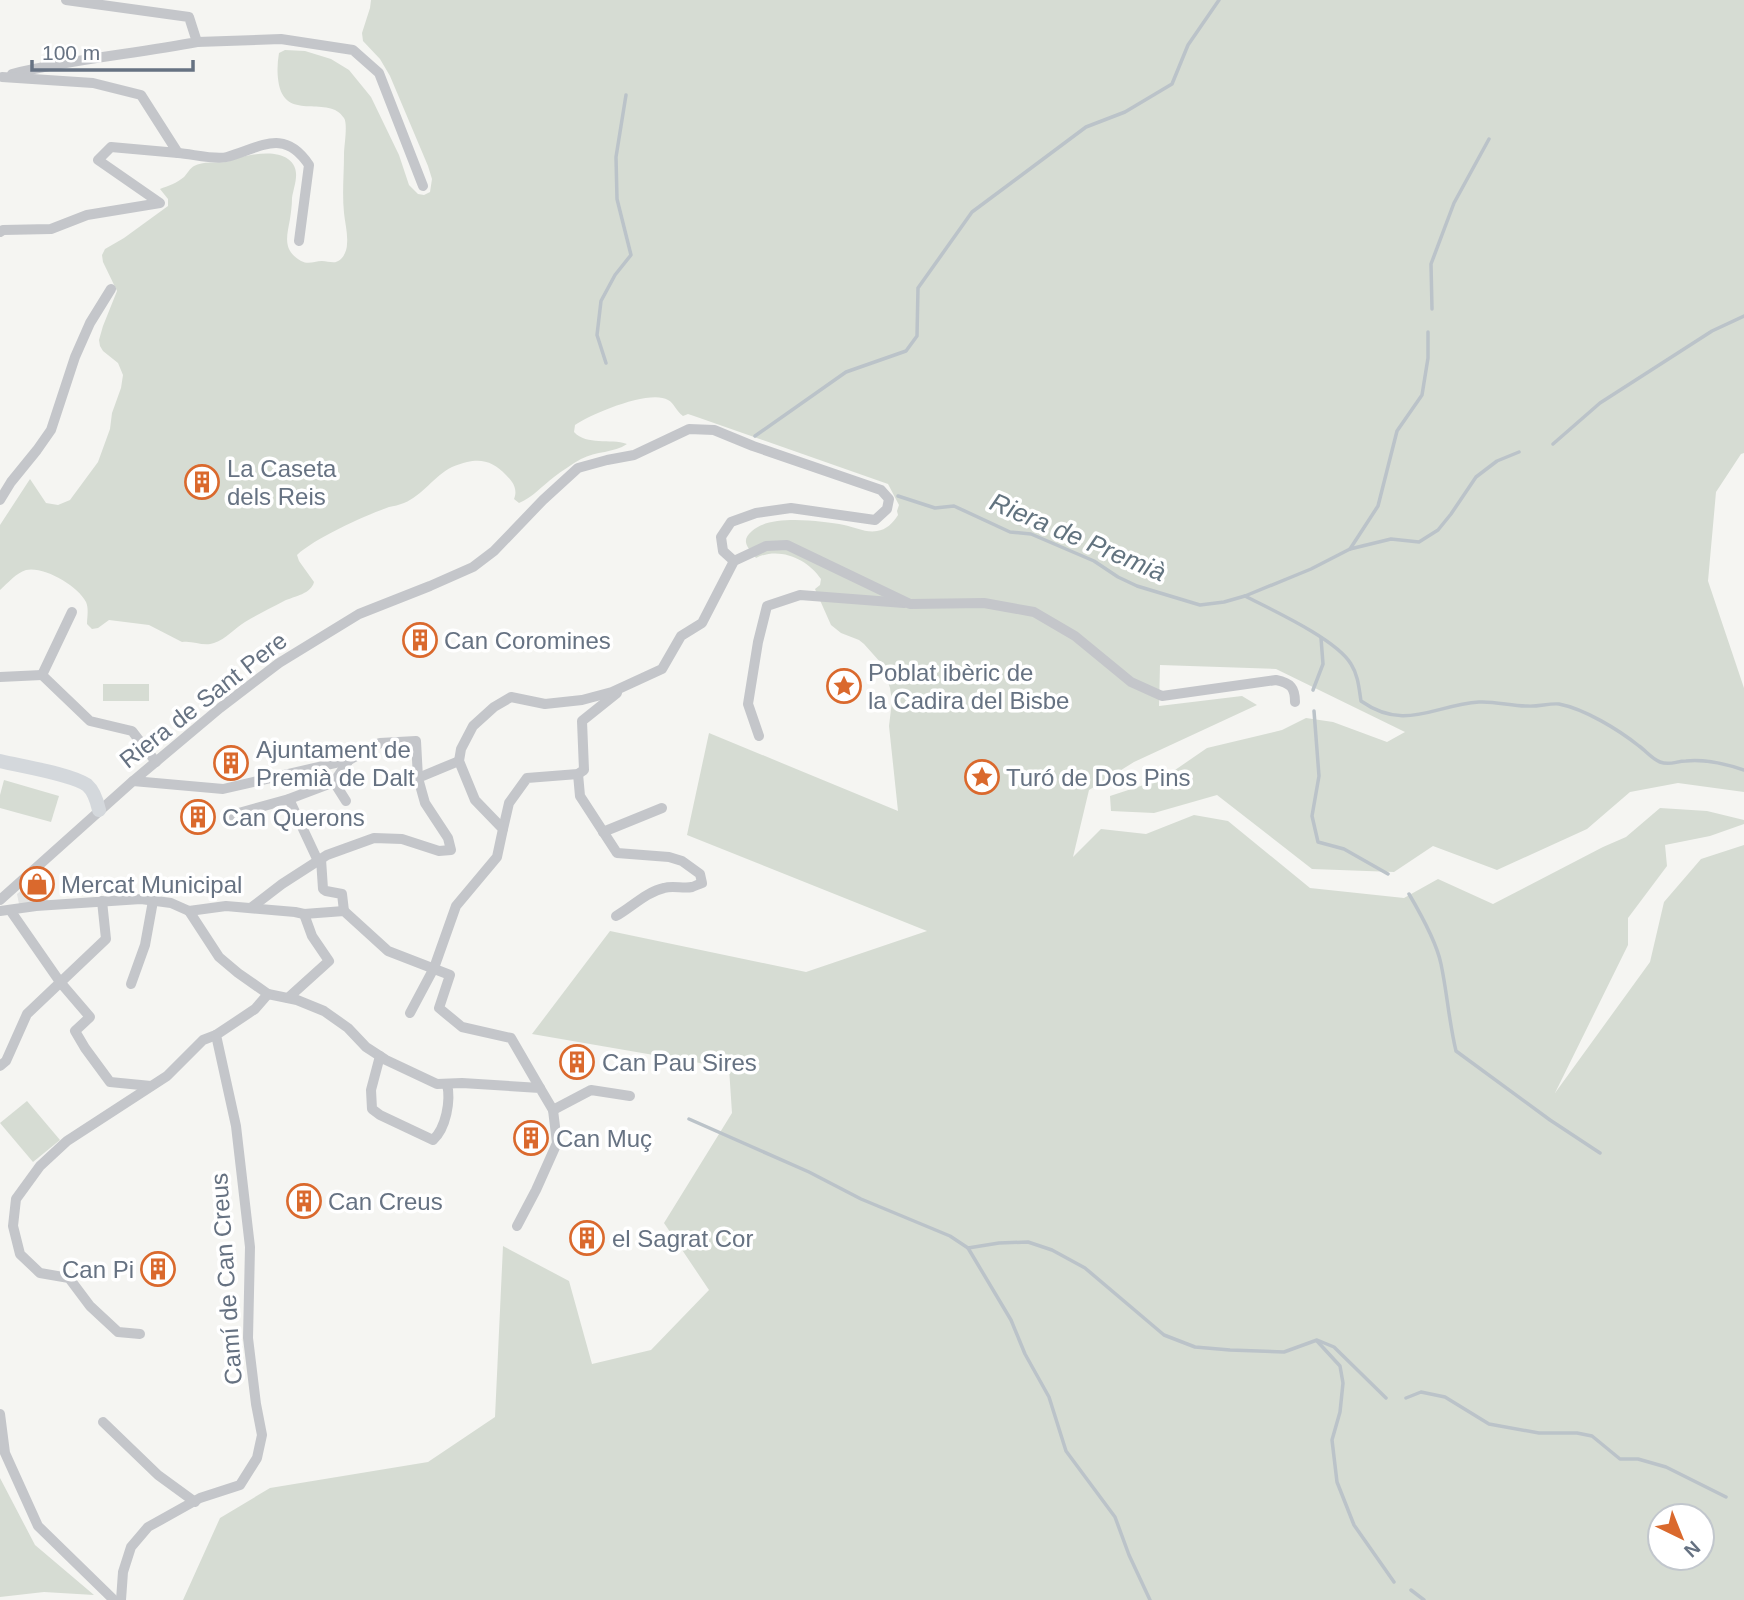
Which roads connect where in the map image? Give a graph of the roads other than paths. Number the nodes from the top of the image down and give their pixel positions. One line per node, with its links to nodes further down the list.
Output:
1 (66, 0): 2 (street)
2 (197, 42): 3 (street); 5 (street)
3 (1, 76): 4 (street)
4 (178, 153): 6 (street); 7 (street)
5 (423, 186)
6 (0, 232)
7 (299, 241)
8 (111, 289): 9 (street)
9 (0, 500)
10 (734, 561): 11 (street); 15 (street); 21 (street, Riera de Sant Pere)
11 (910, 604): 16 (street); 17 (street)
12 (72, 611): 13 (street)
13 (42, 675): 14 (street); 21 (street)
14 (0, 677)
15 (629, 684): 20 (street); 22 (street)
16 (1295, 702)
17 (759, 736)
18 (349, 760): 23 (street); 24 (street); 25 (street)
19 (0, 761): 29 (street)
20 (458, 761): 23 (street); 31 (street)
21 (156, 762): 24 (street, Riera de Sant Pere)
22 (578, 774): 31 (street); 32 (street)
23 (418, 778): 33 (street)
24 (133, 781): 29 (street, Riera de Sant Pere)
25 (334, 782): 26 (street); 27 (street)
26 (289, 799): 30 (street); 33 (street)
27 (346, 801)
28 (662, 808): 32 (street)
29 (99, 810): 34 (street, Riera de Sant Pere)
30 (228, 816)
31 (503, 829): 43 (street)
32 (603, 832): 42 (street)
33 (319, 860): 37 (street); 40 (street)
34 (0, 900)
35 (102, 901): 36 (street); 38 (street); 44 (street)
36 (153, 901): 39 (street); 45 (street)
37 (252, 907): 39 (street); 41 (street)
38 (5, 911): 44 (street)
39 (189, 911): 46 (street)
40 (344, 911): 41 (street); 43 (street)
41 (304, 914): 47 (street)
42 (616, 916)
43 (434, 968): 48 (street); 54 (street)
44 (60, 982): 51 (street); 53 (street)
45 (131, 984)
46 (268, 994): 47 (street); 49 (street)
47 (288, 998): 50 (street)
48 (410, 1013)
49 (216, 1035): 53 (street); 61 (street, Camí de Can Creus)
50 (380, 1056): 52 (street); 52 (street)
51 (0, 1066)
52 (447, 1084): 54 (street)
53 (152, 1086): 58 (street)
54 (540, 1088): 56 (street)
55 (631, 1096): 56 (street)
56 (553, 1110): 57 (street)
57 (517, 1226)
58 (140, 1334)
59 (0, 1415): 62 (street)
60 (103, 1422): 61 (street)
61 (195, 1502): 63 (street, Camí de Can Creus)
62 (114, 1600)
63 (121, 1600)

